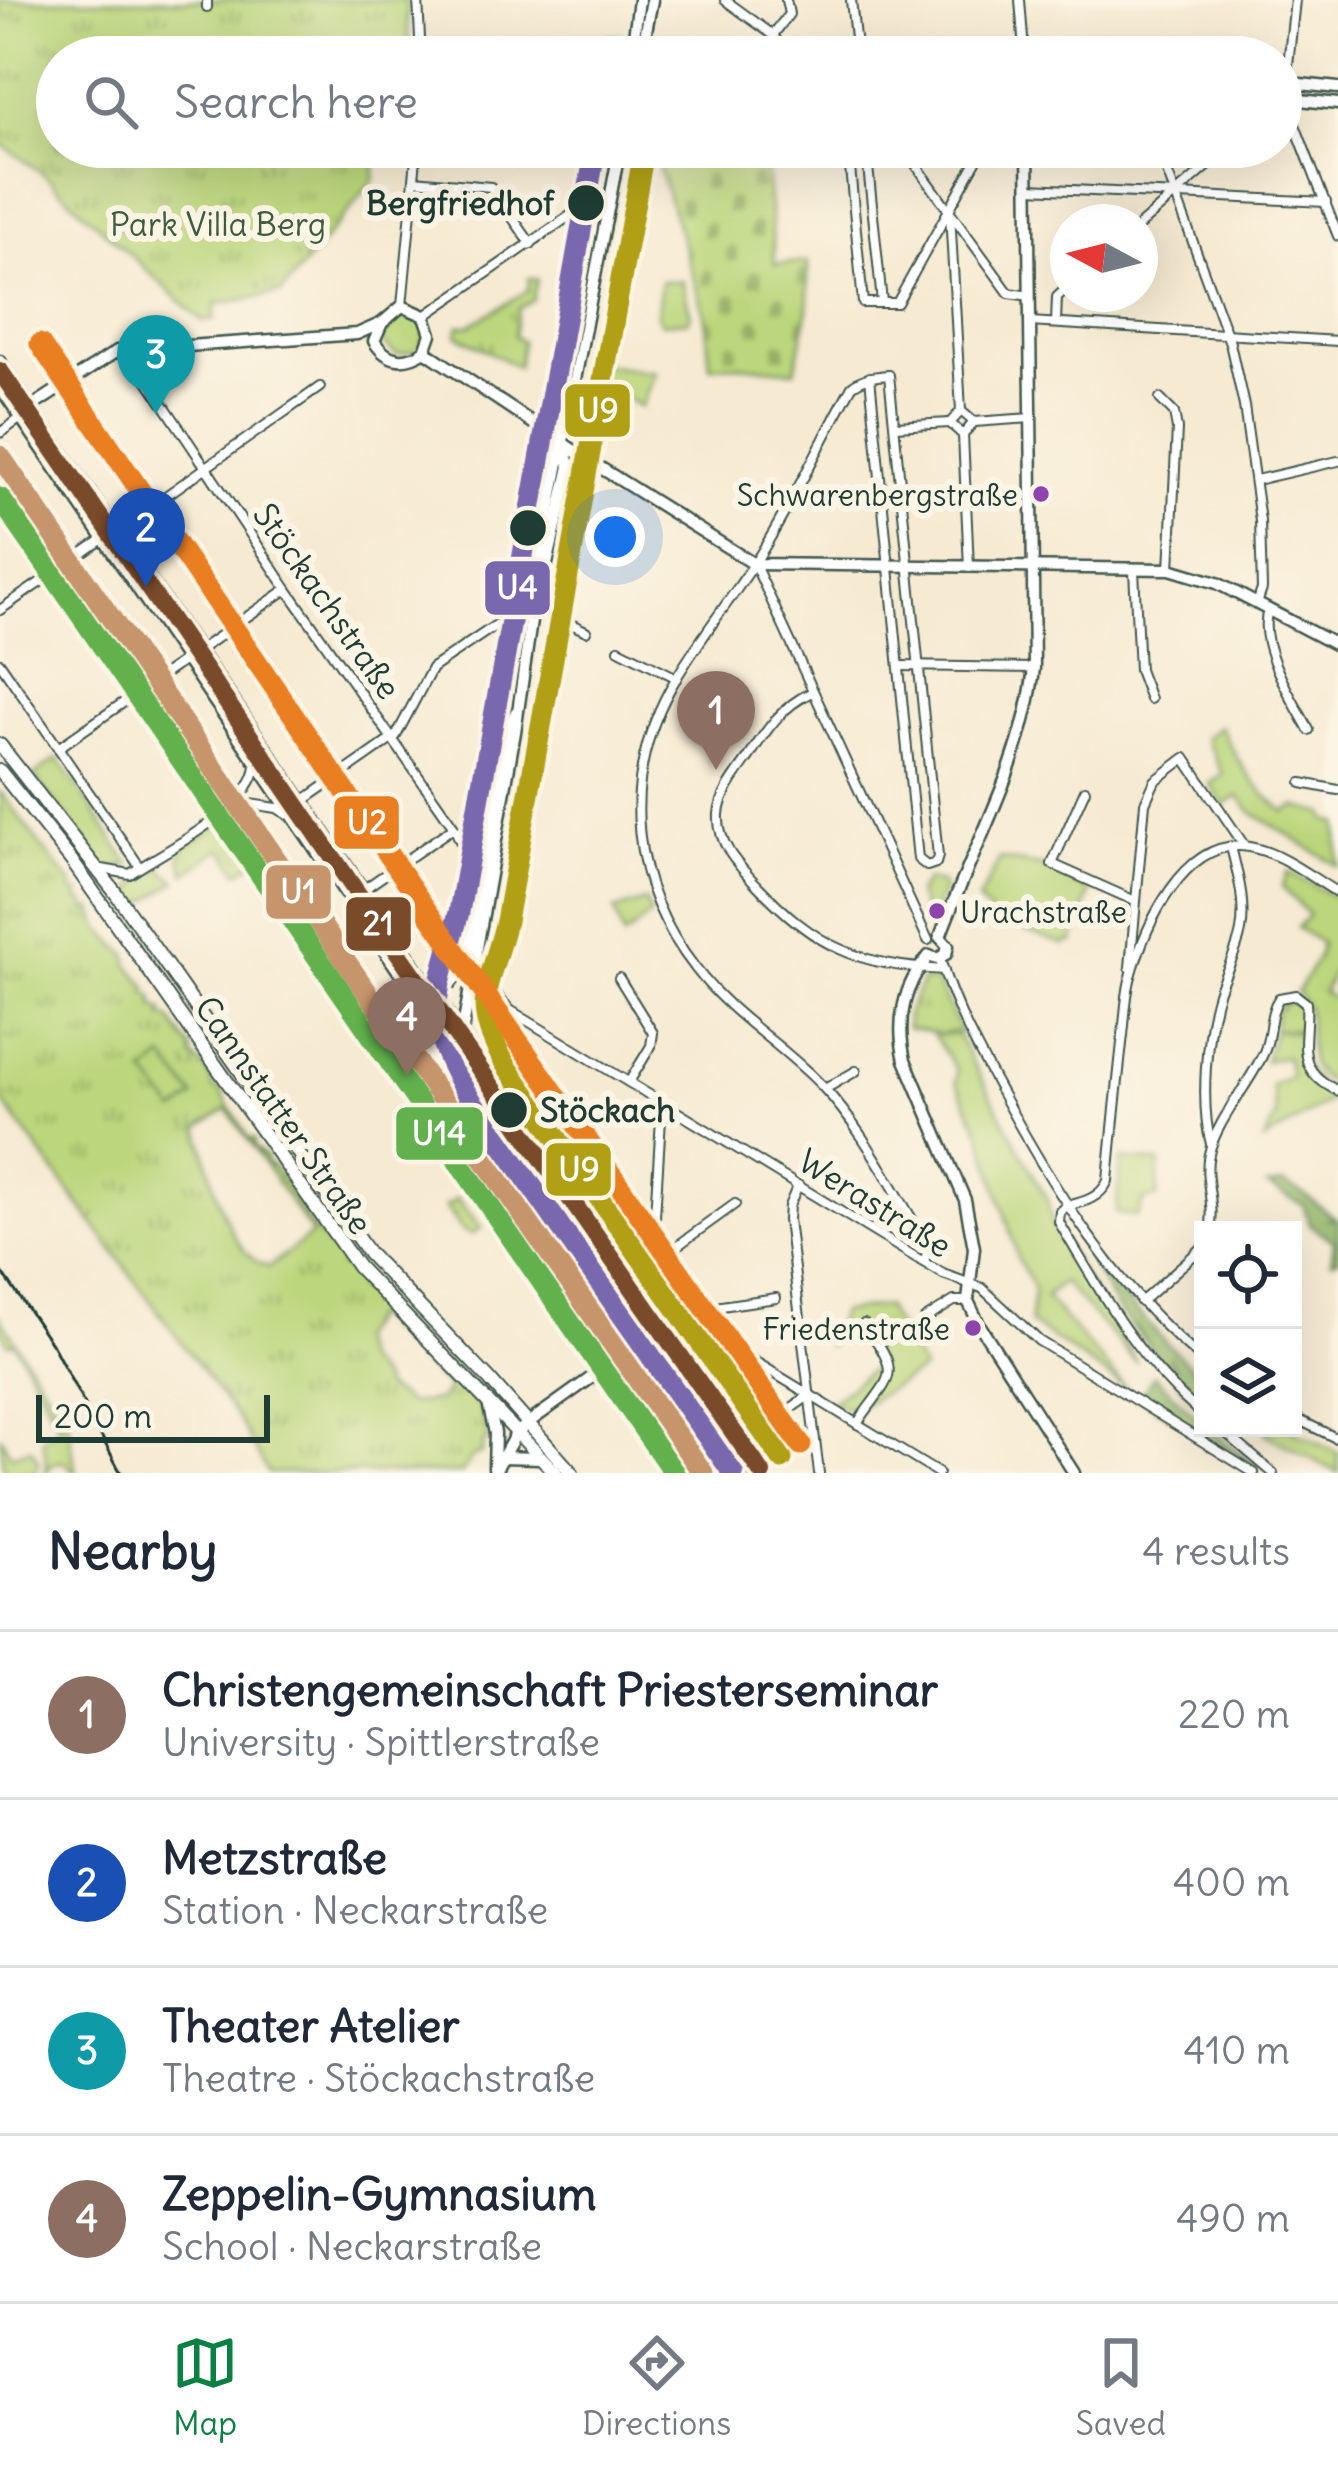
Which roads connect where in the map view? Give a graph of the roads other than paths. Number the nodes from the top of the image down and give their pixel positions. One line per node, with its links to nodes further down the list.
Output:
1 (418, 0): 10 (street)
2 (639, 0): 11 (street)
3 (652, 0): 12 (street)
4 (725, 0): 9 (street)
5 (786, 0): 9 (street)
6 (851, 0): 13 (street)
7 (1020, 0): 14 (street)
8 (1295, 0): 15 (street)
9 (773, 35)
10 (420, 36)
11 (634, 36)
12 (645, 36)
13 (855, 36)
14 (1018, 36)
15 (1290, 36)
16 (1302, 84): 17 (street)
17 (1338, 88)
18 (1302, 101): 19 (street)
19 (1338, 104)
20 (1302, 142): 35 (street)
21 (415, 168): 30 (street)
22 (614, 168): 34 (street)
23 (850, 168): 41 (street)
24 (868, 168): 41 (street)
25 (918, 168): 37 (street)
26 (973, 168): 37 (street)
27 (1029, 168): 31 (street)
28 (1165, 168): 33 (street)
29 (1209, 168): 32 (street)
30 (414, 180): 39 (street); 42 (street)
31 (1029, 188): 33 (street); 40 (street)
32 (1185, 191): 33 (street); 35 (street)
33 (1174, 195): 36 (street); 49 (street)
34 (608, 202): 39 (street); 68 (street)
35 (1326, 202): 38 (street)
36 (1158, 209)
37 (950, 211): 40 (street); 41 (street); 60 (street)
38 (1338, 236)
39 (531, 244): 44 (street)
40 (1030, 296): 45 (street)
41 (882, 302)
42 (402, 306): 44 (street); 46 (street)
43 (1056, 312): 47 (street)
44 (425, 316): 53 (street)
45 (1030, 322): 47 (street); 62 (street)
46 (382, 323): 48 (street); 50 (street)
47 (1056, 323): 49 (street)
48 (359, 333): 50 (street); 52 (street)
49 (1224, 334): 51 (street); 71 (street)
50 (374, 341): 53 (street)
51 (1338, 341)
52 (128, 349): 59 (street); 70 (street, Stöckachstraße)
53 (425, 351): 68 (street)
54 (0, 361): 59 (street)
55 (870, 377): 65 (street); 74 (street); 75 (street)
56 (0, 387): 61 (street)
57 (320, 387): 70 (street)
58 (1160, 399): 79 (street)
59 (32, 407): 61 (street); 72 (street)
60 (961, 411): 63 (street); 64 (street)
61 (18, 413): 66 (street); 73 (street)
62 (1032, 418): 63 (street); 78 (street)
63 (974, 422): 67 (street)
64 (950, 423): 65 (street); 67 (street)
65 (895, 426): 76 (street)
66 (0, 433)
67 (963, 435): 77 (street)
68 (564, 444): 74 (street); 82 (street)
69 (1338, 461): 71 (street)
70 (206, 467): 72 (street); 81 (street, Stöckachstraße)
71 (1256, 480): 83 (street)
72 (116, 531): 87 (street)
73 (103, 539): 84 (street); 89 (street)
74 (754, 564): 75 (street); 94 (street); 95 (street)
75 (890, 568): 76 (street); 92 (street)
76 (909, 568): 77 (street); 91 (street)
77 (969, 568): 78 (street)
78 (1034, 568): 80 (street); 93 (street)
79 (1170, 569): 80 (street); 83 (street)
80 (1134, 570): 96 (street)
81 (287, 589): 87 (street); 98 (street, Stöckachstraße)
82 (534, 606): 85 (street); 98 (street); 117 (street)
83 (1262, 607): 86 (street); 97 (street)
84 (0, 610)
85 (586, 631)
86 (1338, 646)
87 (198, 649): 89 (street); 108 (street)
88 (619, 649): 94 (street)
89 (185, 658): 100 (street); 101 (street)
90 (0, 663): 100 (street)
91 (918, 665): 92 (street); 93 (street); 102 (street)
92 (899, 666): 103 (street)
93 (1034, 668): 122 (street)
94 (677, 678): 133 (street)
95 (812, 692): 122 (street); 124 (street)
96 (1150, 699)
97 (1309, 730)
98 (393, 739): 108 (street); 111 (street, Stöckachstraße)
99 (0, 745): 114 (main road, Cannstatter Straße)
100 (58, 748): 115 (street)
101 (255, 758): 109 (street); 110 (street)
102 (928, 764): 103 (street); 103 (street)
103 (909, 766)
104 (0, 771): 159 (main road, Cannstatter Straße)
105 (1302, 783): 107 (street)
106 (1085, 790): 120 (street)
107 (1338, 790)
108 (303, 801): 118 (street)
109 (237, 802): 110 (street); 115 (street)
110 (291, 816): 130 (street)
111 (454, 827): 117 (street, Stöckachstraße); 118 (street)
112 (1245, 846): 113 (street); 119 (street); 120 (street)
113 (1231, 847): 126 (street); 136 (street)
114 (97, 866): 116 (street); 121 (main road, Cannstatter Straße)
115 (140, 867): 116 (street)
116 (130, 874): 121 (street)
117 (484, 882): 127 (street); 128 (street)
118 (364, 889): 128 (street)
119 (1338, 893)
120 (1135, 901): 126 (street)
121 (130, 913): 164 (main road, Cannstatter Straße)
122 (934, 939): 123 (street); 123 (street)
123 (937, 961): 124 (street); 124 (street); 139 (street)
124 (919, 969): 150 (street)
125 (619, 977): 132 (street)
126 (1129, 983): 139 (street)
127 (471, 984): 129 (street); 132 (street, Werastraße)
128 (440, 996): 129 (street); 130 (street)
129 (463, 1031): 141 (street)
130 (443, 1036): 142 (street)
131 (856, 1072): 133 (street)
132 (629, 1082): 135 (street, Werastraße)
133 (825, 1089): 146 (street)
134 (1338, 1091): 136 (street)
135 (662, 1102): 137 (street, Werastraße); 147 (street)
136 (1211, 1145): 140 (street)
137 (799, 1185): 146 (street, Werastraße); 160 (street)
138 (735, 1204): 147 (street)
139 (1067, 1206): 153 (street); 161 (street)
140 (1212, 1221)
141 (602, 1232): 142 (street); 143 (street)
142 (588, 1242): 145 (street)
143 (615, 1252): 145 (street); 148 (street)
144 (1194, 1255): 153 (street)
145 (602, 1259): 157 (street)
146 (923, 1262): 150 (street, Werastraße)
147 (652, 1264): 148 (street); 149 (street)
148 (636, 1276): 149 (street); 157 (street)
149 (657, 1283): 154 (street)
150 (971, 1284): 152 (street); 178 (street, Werastraße)
151 (776, 1298): 154 (street)
152 (968, 1301): 155 (street); 177 (street)
153 (1141, 1302): 158 (street)
154 (680, 1315): 157 (street); 160 (street)
155 (926, 1319)
156 (864, 1324): 163 (street)
157 (660, 1328): 164 (street); 167 (street); 173 (street)
158 (1194, 1352)
159 (484, 1395): 164 (main road, Cannstatter Straße); 170 (street)
160 (810, 1395): 163 (street); 167 (street); 175 (street)
161 (1194, 1405)
162 (1302, 1421): 166 (street)
163 (857, 1424): 176 (street)
164 (523, 1427): 168 (street); 169 (main road); 172 (main road)
165 (1231, 1437): 179 (street)
166 (1338, 1439)
167 (743, 1442): 174 (street)
168 (501, 1457): 169 (street); 170 (street)
169 (544, 1460): 171 (main road)
170 (493, 1473)
171 (556, 1473)
172 (572, 1473)
173 (754, 1473)
174 (764, 1473)
175 (819, 1473)
176 (938, 1473)
177 (1074, 1473)
178 (1254, 1473)
179 (1274, 1473)

